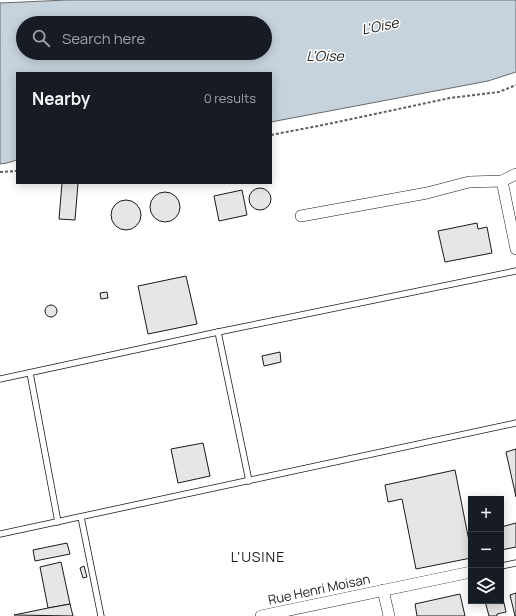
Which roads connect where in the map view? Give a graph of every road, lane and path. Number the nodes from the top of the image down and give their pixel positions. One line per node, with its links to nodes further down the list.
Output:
1 (516, 85): 2 (path)
2 (272, 135)
3 (16, 171): 4 (path)
4 (0, 172)
5 (516, 174): 6 (street)
6 (502, 182): 7 (street); 8 (street)
7 (301, 216)
8 (516, 249)
9 (516, 271): 10 (lane)
10 (218, 332): 11 (lane); 14 (lane)
11 (30, 373): 12 (lane); 16 (lane)
12 (0, 380)
13 (516, 423): 14 (lane)
14 (249, 481): 15 (lane)
15 (81, 517): 16 (lane); 22 (lane)
16 (58, 522): 17 (lane)
17 (0, 534)
18 (516, 563): 19 (lane)
19 (504, 565)
20 (468, 573): 21 (street, Rue Henri Moisan)
21 (383, 590): 23 (street, Rue Henri Moisan); 24 (street)
22 (102, 616)
23 (261, 616)
24 (389, 616)

